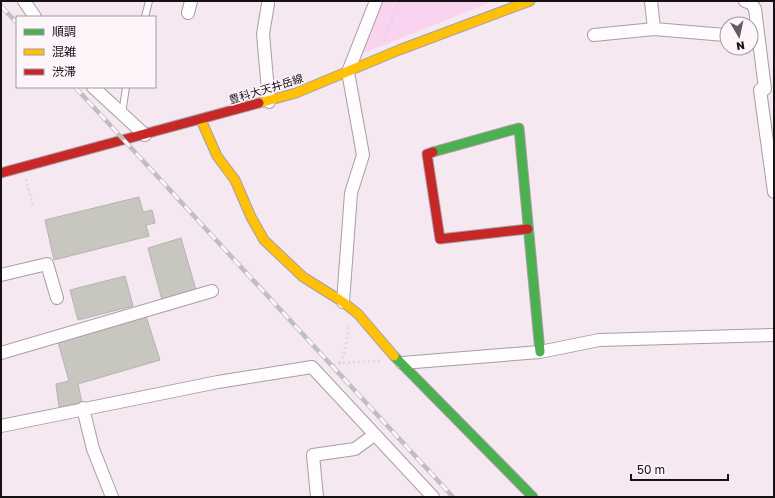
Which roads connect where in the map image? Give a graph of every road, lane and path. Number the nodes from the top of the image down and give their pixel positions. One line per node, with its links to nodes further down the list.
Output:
1 (24, 1): 11 (street)
2 (149, 1): 12 (lane)
3 (191, 1): 10 (street)
4 (376, 1): 17 (street)
5 (399, 1): 16 (path)
6 (530, 1): 17 (street, 豊科大天井岳線)
7 (651, 1): 13 (street)
8 (744, 1): 26 (street)
9 (268, 4): 20 (street)
10 (188, 13)
11 (34, 16)
12 (145, 16)
13 (654, 29): 14 (street); 15 (street)
14 (594, 35)
15 (719, 35)
16 (384, 42)
17 (348, 72): 20 (street, 豊科大天井岳線); 32 (street)
18 (93, 88): 21 (street)
19 (126, 88): 21 (lane)
20 (269, 102): 22 (street, 豊科大天井岳線)
21 (122, 114): 23 (street)
22 (201, 120): 23 (street, 豊科大天井岳線); 32 (street)
23 (145, 134): 24 (street, 豊科大天井岳線)
24 (1, 172)
25 (26, 179): 27 (path)
26 (774, 192)
27 (33, 206)
28 (528, 229): 28 (street); 34 (street)
29 (1, 275): 31 (street)
30 (212, 291): 35 (street)
31 (57, 298)
32 (348, 306): 36 (street); 37 (path)
33 (774, 335): 34 (street)
34 (540, 352): 36 (street)
35 (1, 353)
36 (400, 362): 37 (path); 45 (street)
37 (340, 363): 38 (path)
38 (312, 367): 39 (street); 41 (street)
39 (83, 408): 40 (street); 42 (street)
40 (1, 426)
41 (374, 435): 43 (street); 44 (street)
42 (112, 497)
43 (317, 497)
44 (433, 497)
45 (533, 497)

